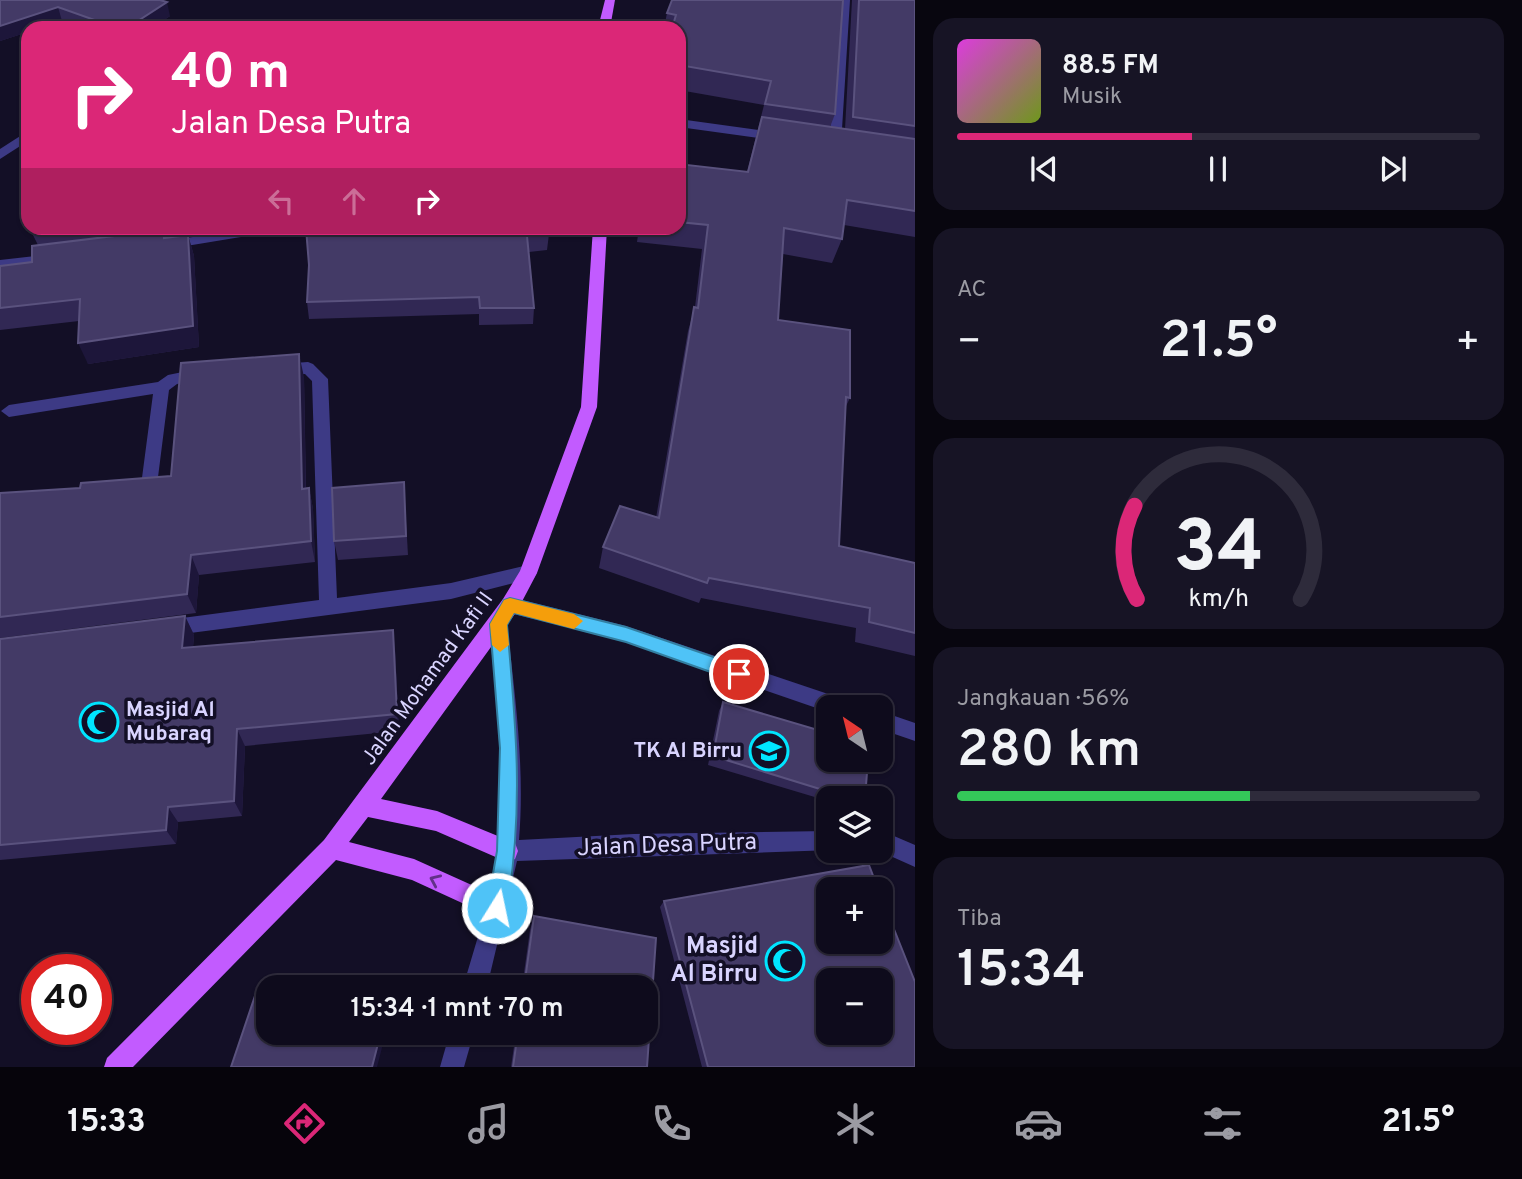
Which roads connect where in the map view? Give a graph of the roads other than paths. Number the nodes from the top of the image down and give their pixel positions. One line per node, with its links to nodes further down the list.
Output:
1 (610, 0): 3 (main road)
2 (845, 0): 7 (street)
3 (606, 21)
4 (686, 124): 6 (street)
5 (21, 140): 8 (street)
6 (796, 140)
7 (835, 145)
8 (0, 155)
9 (228, 235): 11 (street)
10 (600, 235): 19 (main road, Jalan Mohamad Kafi II)
11 (153, 247)
12 (69, 257): 13 (street)
13 (0, 265)
14 (268, 370): 21 (street)
15 (214, 374): 16 (street)
16 (162, 387): 17 (street); 18 (street)
17 (9, 411)
18 (148, 493)
19 (527, 573): 20 (main road, Jalan Mohamad Kafi II); 21 (street)
20 (510, 605): 22 (main road, Jalan Mohamad Kafi II); 24 (street)
21 (328, 607): 23 (street)
22 (498, 624): 27 (main road, Jalan Mohamad Kafi II); 31 (street)
23 (150, 630)
24 (816, 699)
25 (893, 724): 26 (street)
26 (915, 732)
27 (365, 806): 30 (main road, Jalan Mohamad Kafi II); 31 (main road)
28 (816, 842): 31 (street, Jalan Desa Putra)
29 (893, 847): 32 (street)
30 (332, 848): 33 (main road, one-way to 30); 36 (main road, Jalan Mohamad Kafi II)
31 (507, 851): 33 (street)
32 (915, 856)
33 (497, 908): 34 (street)
34 (478, 975)
35 (458, 1045): 37 (street)
36 (116, 1067)
37 (452, 1067)

